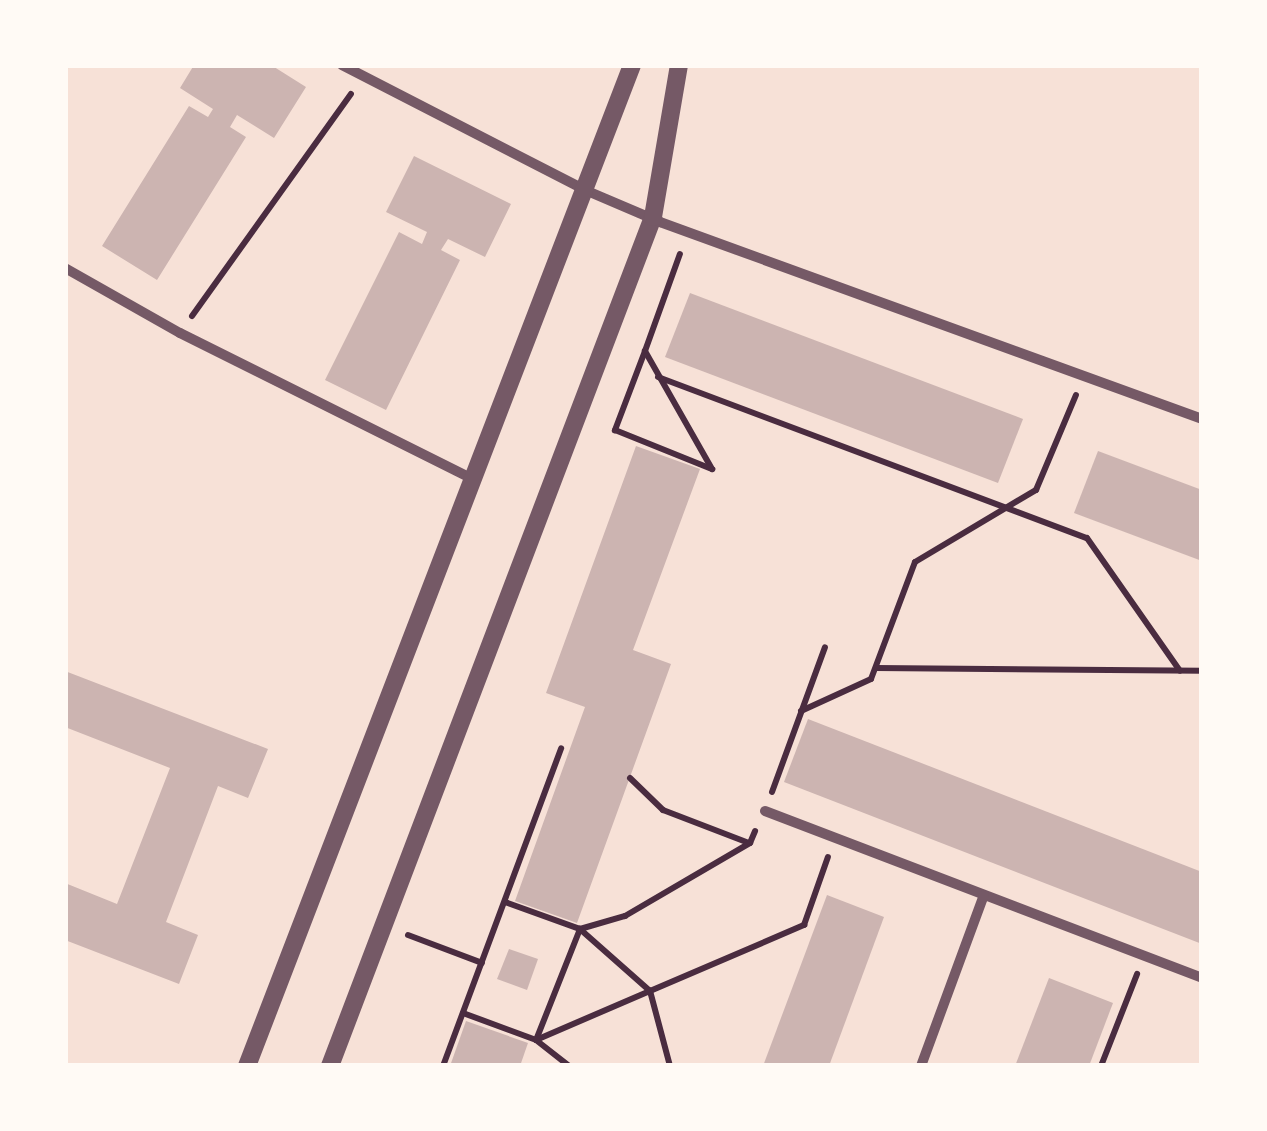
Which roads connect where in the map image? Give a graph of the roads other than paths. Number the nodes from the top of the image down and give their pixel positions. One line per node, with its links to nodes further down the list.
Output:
1 (342, 65): 4 (street)
2 (632, 65): 4 (street)
3 (678, 65): 5 (street)
4 (585, 190): 5 (street); 8 (street)
5 (653, 217): 7 (street); 13 (street)
6 (65, 268): 8 (street)
7 (1202, 419)
8 (473, 479): 12 (street)
9 (764, 811): 10 (street)
10 (984, 895): 11 (street); 14 (street)
11 (1202, 978)
12 (247, 1066)
13 (330, 1066)
14 (921, 1066)

